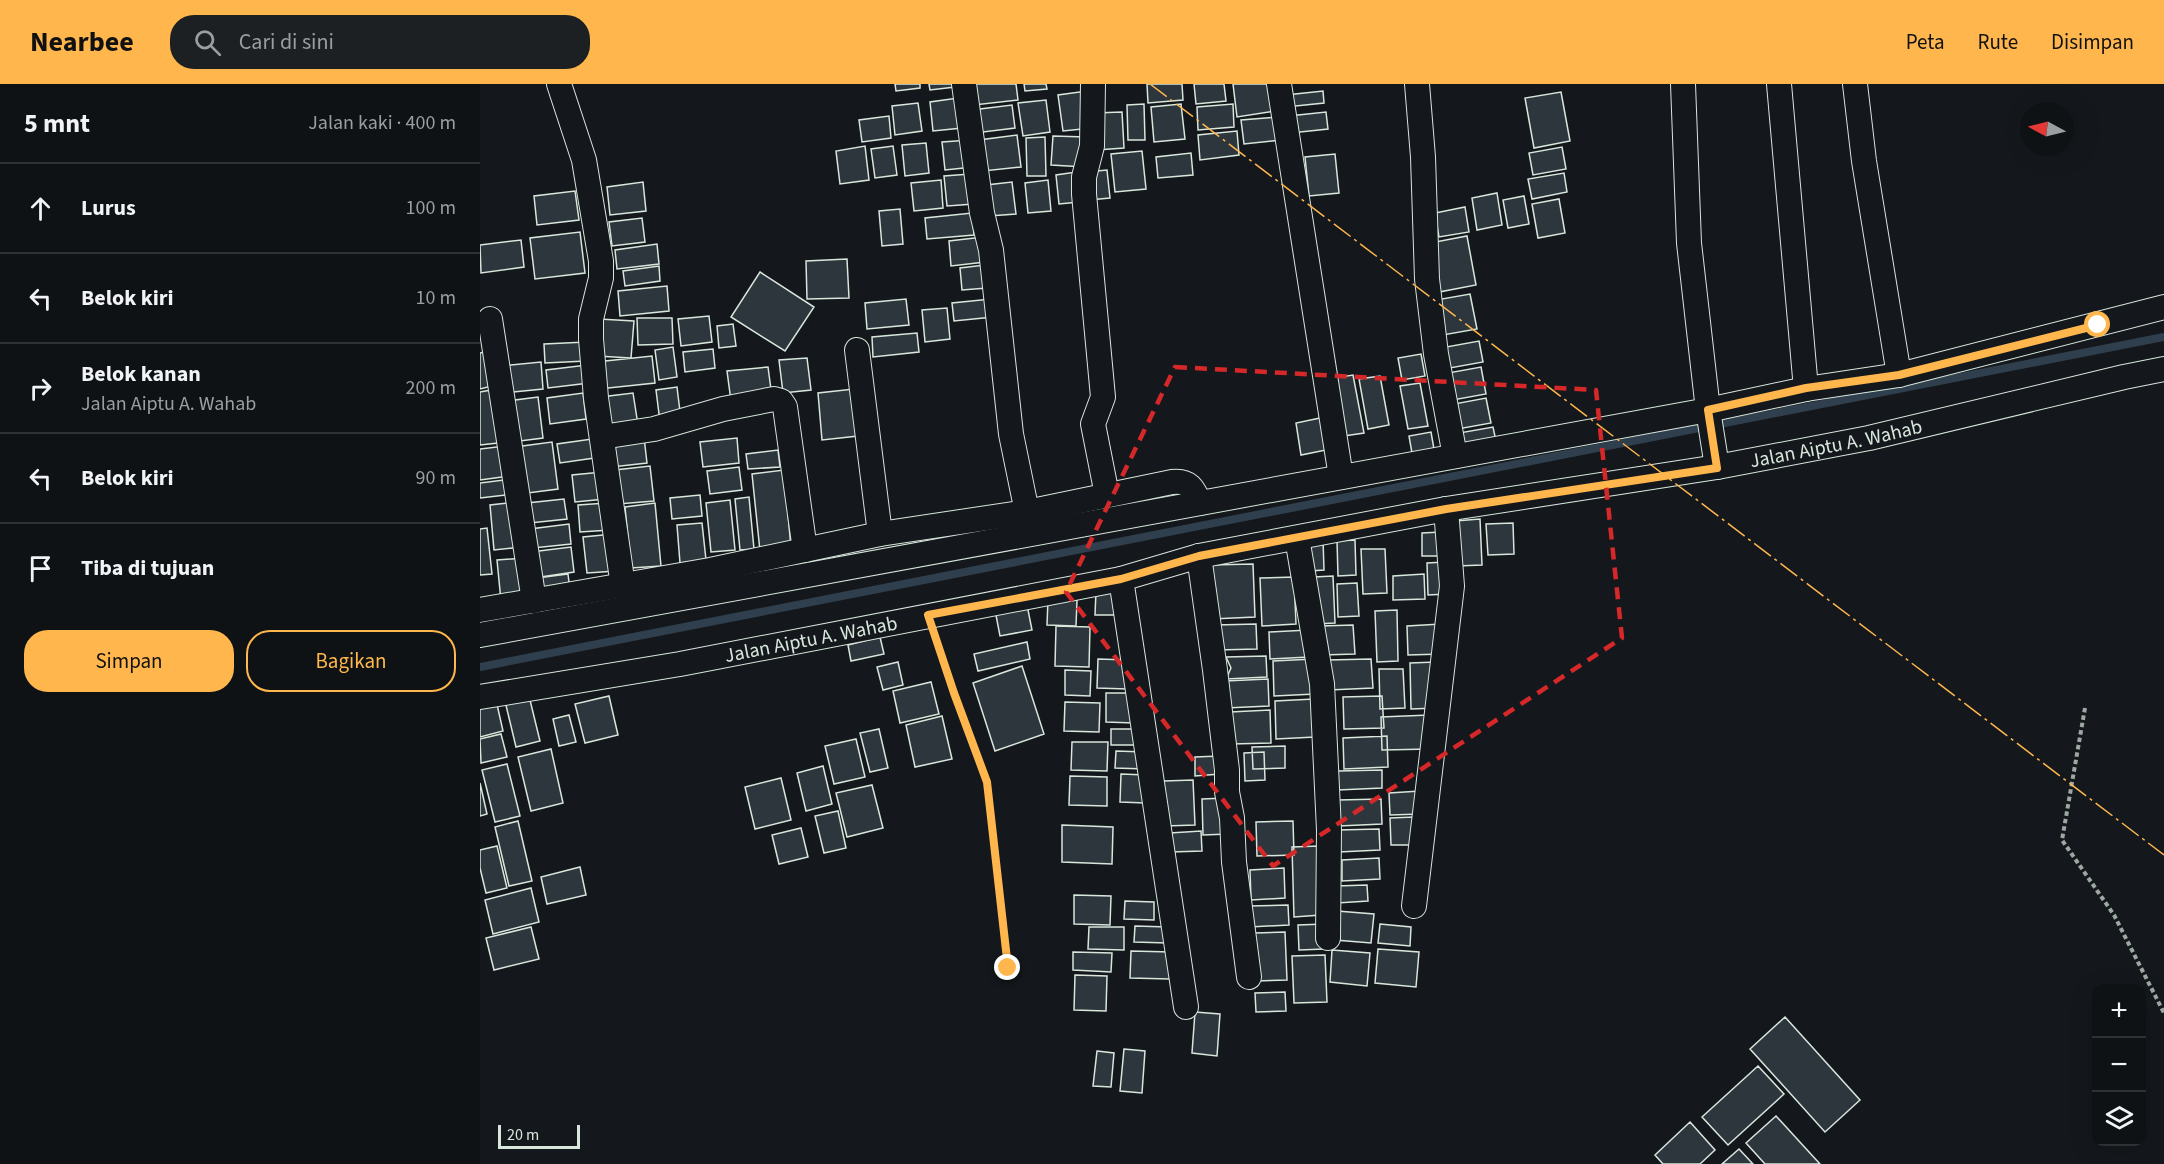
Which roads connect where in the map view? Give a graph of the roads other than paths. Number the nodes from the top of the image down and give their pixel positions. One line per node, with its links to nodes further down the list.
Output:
1 (559, 84): 16 (street)
2 (964, 84): 23 (street)
3 (1093, 84): 20 (street)
4 (1279, 84): 19 (street)
5 (1417, 84): 17 (street)
6 (1683, 84): 15 (street)
7 (1779, 84): 14 (street)
8 (1855, 84): 13 (street)
9 (2164, 307): 13 (street)
10 (490, 319): 30 (street)
11 (857, 350): 24 (street)
12 (2164, 369): 18 (street, Jalan Aiptu A. Wahab)
13 (1899, 375): 14 (street)
14 (1806, 388): 15 (street)
15 (1709, 415): 17 (street); 18 (street)
16 (602, 437): 26 (street); 29 (street)
17 (1455, 456): 19 (street)
18 (1717, 464): 22 (street, Jalan Aiptu A. Wahab)
19 (1341, 477): 21 (street)
20 (1107, 495): 21 (street); 23 (street)
21 (1200, 502): 32 (street)
22 (1446, 509): 25 (street, Jalan Aiptu A. Wahab); 34 (street)
23 (1027, 512): 24 (street)
24 (880, 534): 26 (street)
25 (1297, 538): 27 (street, Jalan Aiptu A. Wahab); 35 (street)
26 (805, 550): 29 (street)
27 (1199, 556): 28 (street, Jalan Aiptu A. Wahab); 36 (street)
28 (1121, 579): 33 (street, Jalan Aiptu A. Wahab); 37 (street)
29 (623, 586): 30 (street)
30 (534, 601): 31 (street)
31 (480, 610)
32 (480, 635)
33 (480, 697)
34 (1414, 906)
35 (1328, 938)
36 (1249, 976)
37 (1186, 1007)

